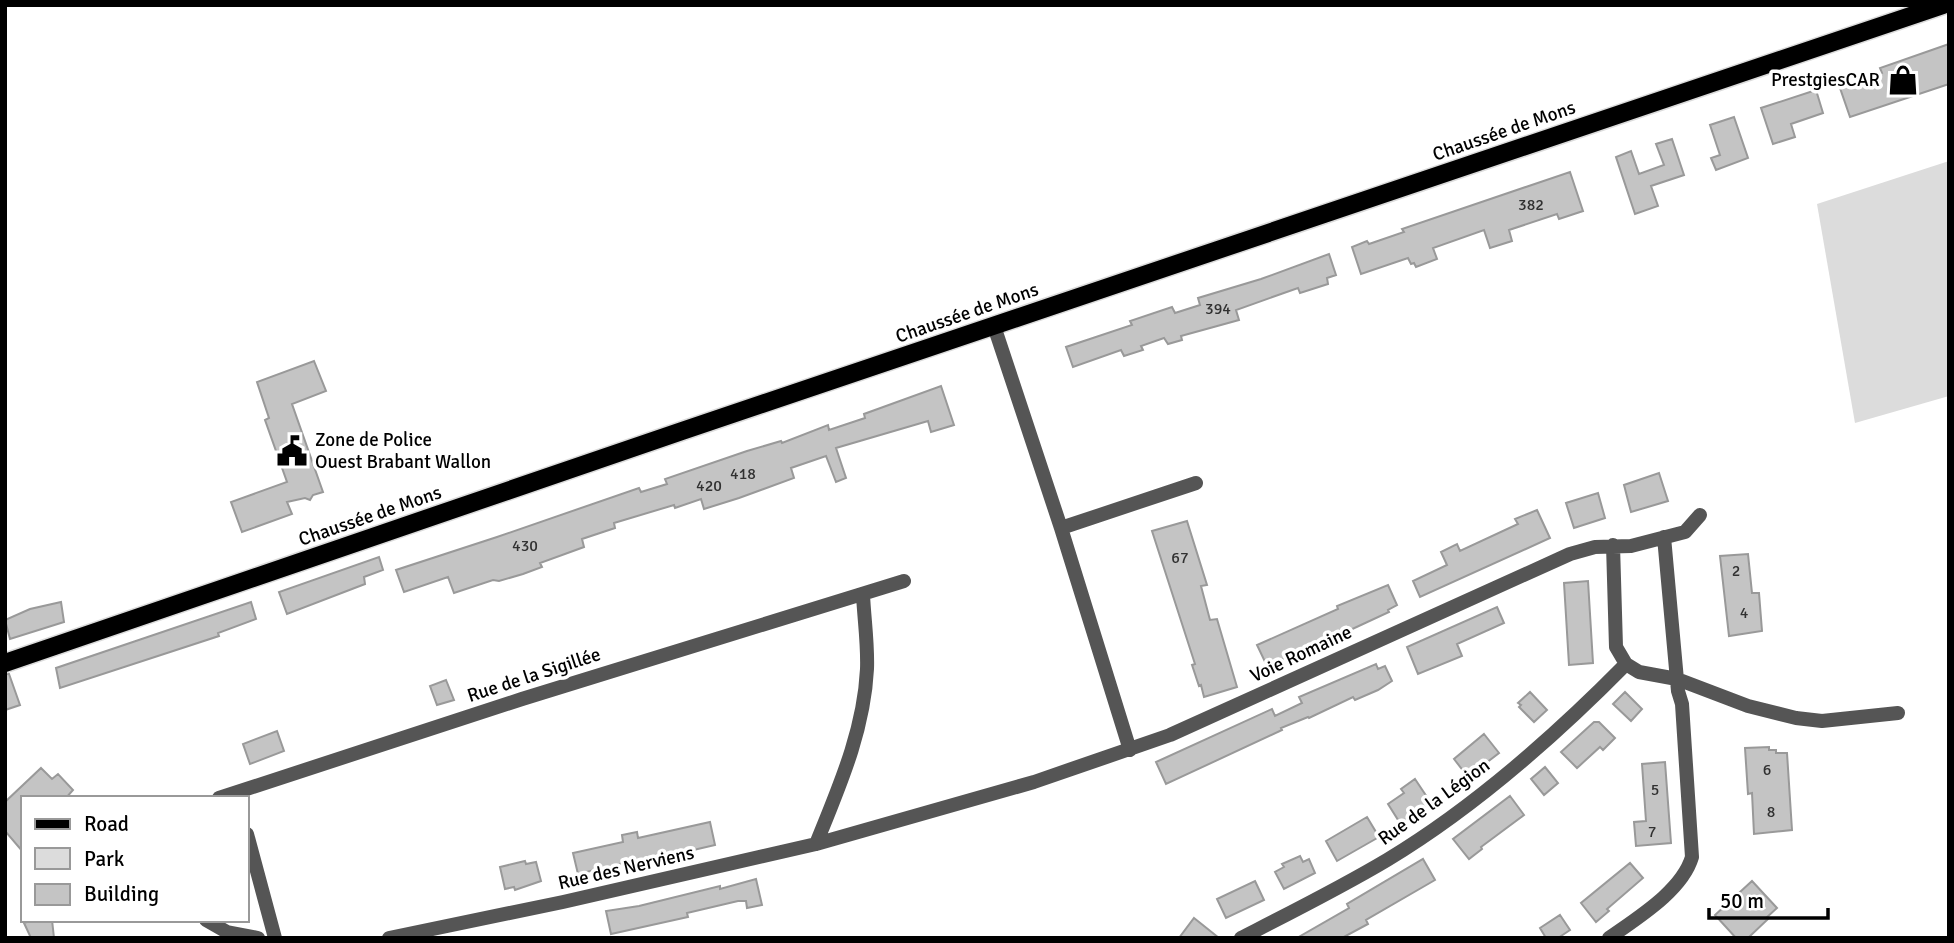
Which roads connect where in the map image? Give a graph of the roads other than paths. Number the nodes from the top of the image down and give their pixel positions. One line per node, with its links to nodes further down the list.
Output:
1 (1943, 5): 2 (main road, Chaussée de Mons)
2 (995, 326): 5 (street); 10 (main road, Chaussée de Mons)
3 (1196, 484): 5 (street)
4 (1700, 515): 6 (street, Voie Romaine)
5 (1061, 528): 14 (street)
6 (1664, 537): 7 (street, Voie Romaine); 12 (street)
7 (1613, 545): 11 (street); 14 (street, Voie Romaine)
8 (904, 581): 9 (street, Rue de la Sigillée)
9 (863, 594): 15 (street, Rue de la Sigillée); 18 (street)
10 (5, 663)
11 (1626, 664): 12 (street); 23 (street, Rue de la Légion)
12 (1677, 679): 13 (street); 24 (street)
13 (1898, 713)
14 (1130, 750): 16 (street, Voie Romaine)
15 (235, 795)
16 (871, 829): 18 (street, Rue des Nerviens)
17 (248, 838): 21 (street)
18 (816, 844): 22 (street, Rue des Nerviens)
19 (210, 922): 20 (street)
20 (258, 938)
21 (275, 938)
22 (389, 938)
23 (1241, 938)
24 (1609, 938)

